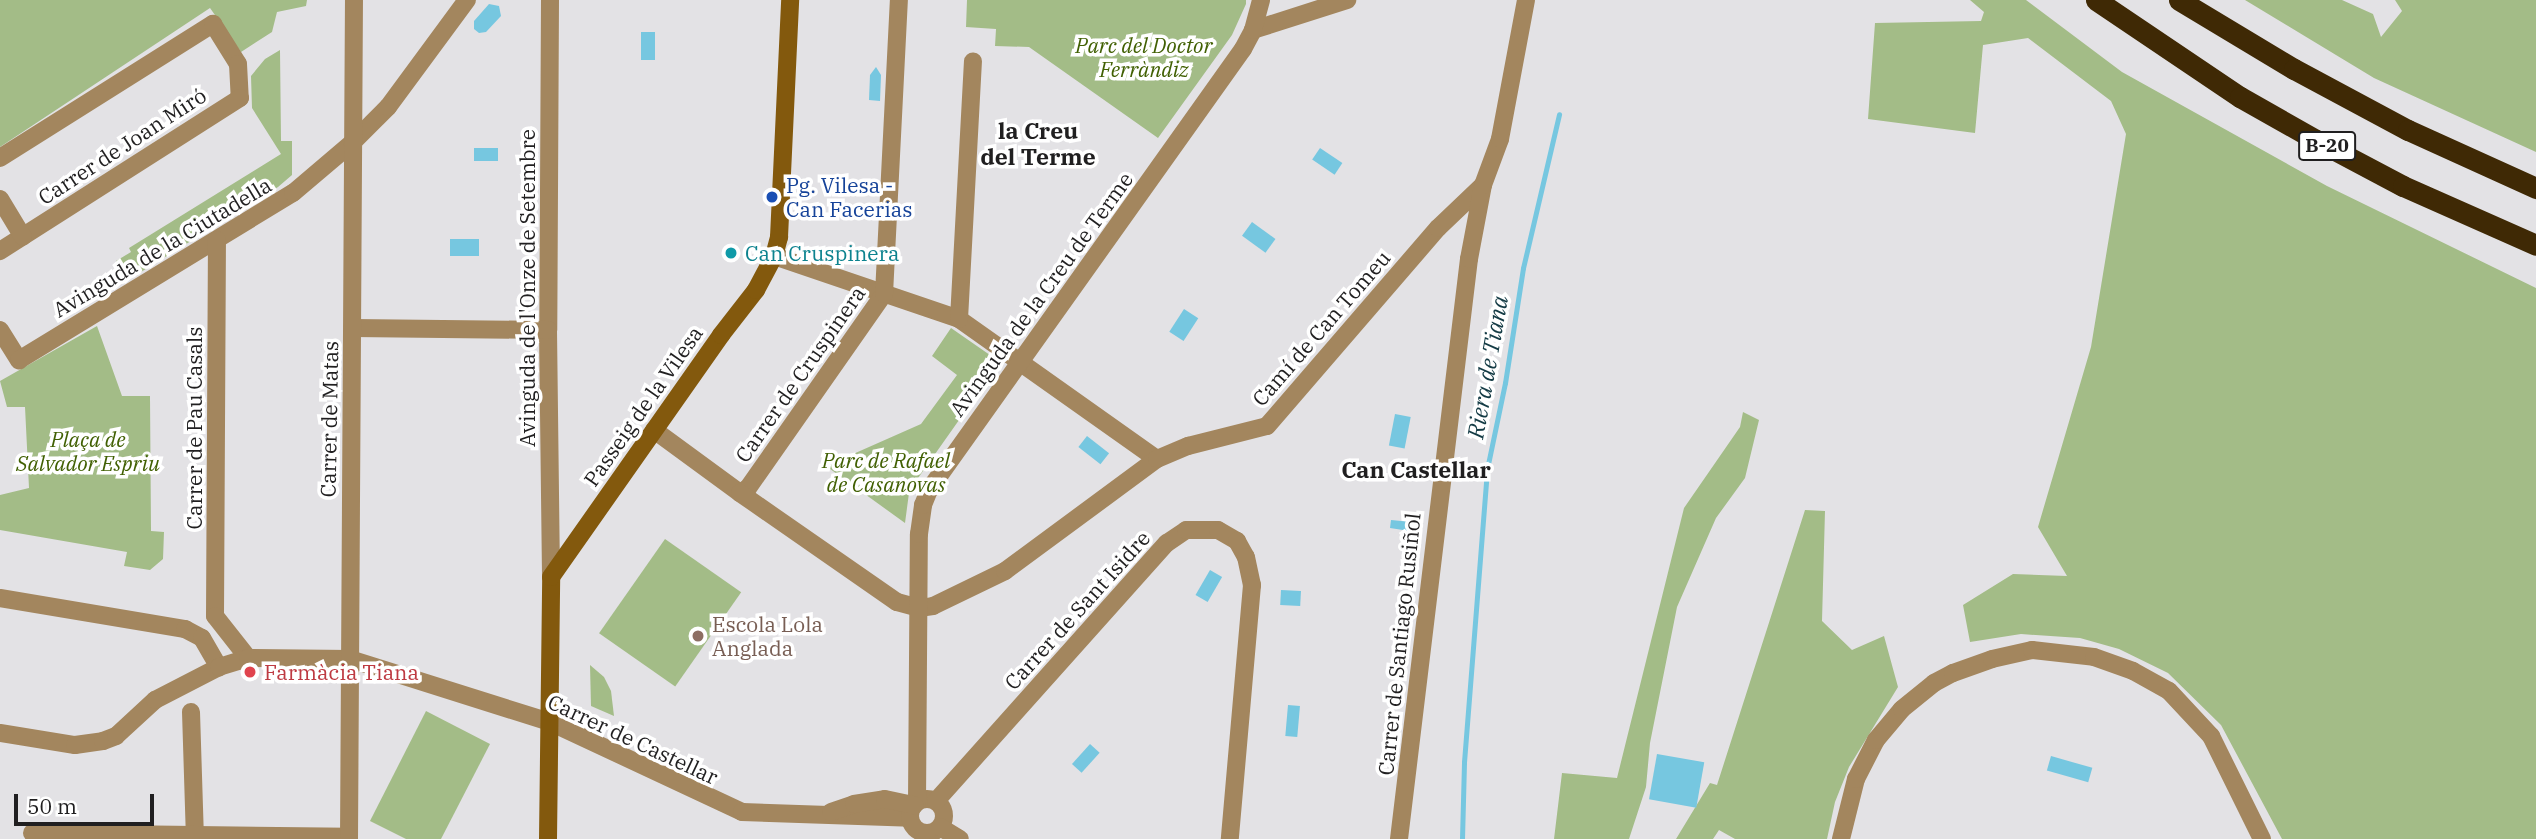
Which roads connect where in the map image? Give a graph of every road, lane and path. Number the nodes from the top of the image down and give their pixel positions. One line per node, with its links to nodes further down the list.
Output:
1 (354, 0): 15 (street, Carrer de Matas)
2 (467, 0): 15 (street, Avinguda de la Ciutadella)
3 (550, 0): 29 (street, Avinguda de l'Onze de Setembre)
4 (790, 0): 24 (street, Passeig de la Vilesa)
5 (899, 0): 25 (street, Carrer de Cruspinera)
6 (1261, 0): 13 (street, Avinguda de la Creu de Terme)
7 (1347, 0): 13 (street)
8 (1526, 0): 17 (street, Carrer de Santiago Rusiñol)
9 (2081, 0): 12 (highway, B-20)
10 (2096, 0): 12 (highway, B-20)
11 (2179, 0): 18 (highway, B-20)
12 (2130, 24): 22 (highway, B-20)
13 (1253, 30): 30 (street, Avinguda de la Creu de Terme)
14 (973, 61): 26 (street)
15 (352, 143): 21 (street, Avinguda de la Ciutadella); 27 (street, Carrer de Matas)
16 (0, 158): 20 (street, Carrer de Joan Miró)
17 (1483, 184): 32 (street, Camí de Can Tomeu); 55 (street, Carrer de Santiago Rusiñol)
18 (2536, 188)
19 (0, 199): 20 (street)
20 (23, 237): 23 (street, Carrer de Joan Miró)
21 (217, 240): 28 (street, Avinguda de la Ciutadella); 37 (street, Carrer de Pau Casals)
22 (2536, 245)
23 (0, 251)
24 (774, 256): 25 (street); 31 (street, Passeig de la Vilesa)
25 (884, 294): 26 (street); 33 (street, Carrer de Cruspinera)
26 (959, 319): 30 (street)
27 (353, 328): 29 (street); 41 (street, Carrer de Matas)
28 (0, 330)
29 (548, 330): 34 (street, Avinguda de l'Onze de Setembre)
30 (1020, 361): 32 (street); 36 (street, Avinguda de la Creu de Terme)
31 (654, 430): 33 (street, Carrer de Cruspinera); 34 (street, Passeig de la Vilesa)
32 (1157, 459): 36 (street, Camí de Can Tomeu)
33 (740, 493): 36 (street)
34 (551, 576): 44 (street)
35 (0, 598): 38 (street)
36 (919, 608): 47 (street, Avinguda de la Creu de Terme)
37 (222, 625): 38 (street); 39 (street); 40 (street); 42 (street, Carrer de Pau Casals)
38 (185, 629): 39 (street)
39 (202, 638): 42 (street)
40 (248, 658): 41 (street, Carrer de Castellar); 42 (street, Carrer de Castellar)
41 (350, 659): 44 (street, Carrer de Castellar); 51 (street, Carrer de Matas)
42 (219, 667): 45 (street, Carrer de Castellar)
43 (191, 712): 50 (street)
44 (550, 722): 47 (street, Carrer de Castellar); 52 (street)
45 (0, 733)
46 (936, 801): 47 (street); 48 (street); 54 (street, Carrer de Sant Isidre)
47 (914, 808): 48 (street)
48 (929, 833): 53 (street)
49 (32, 834): 50 (street)
50 (195, 837): 51 (street)
51 (349, 838)
52 (548, 839)
53 (960, 839)
54 (1230, 839)
55 (1399, 839)
56 (1841, 839): 57 (street)
57 (2262, 839)

